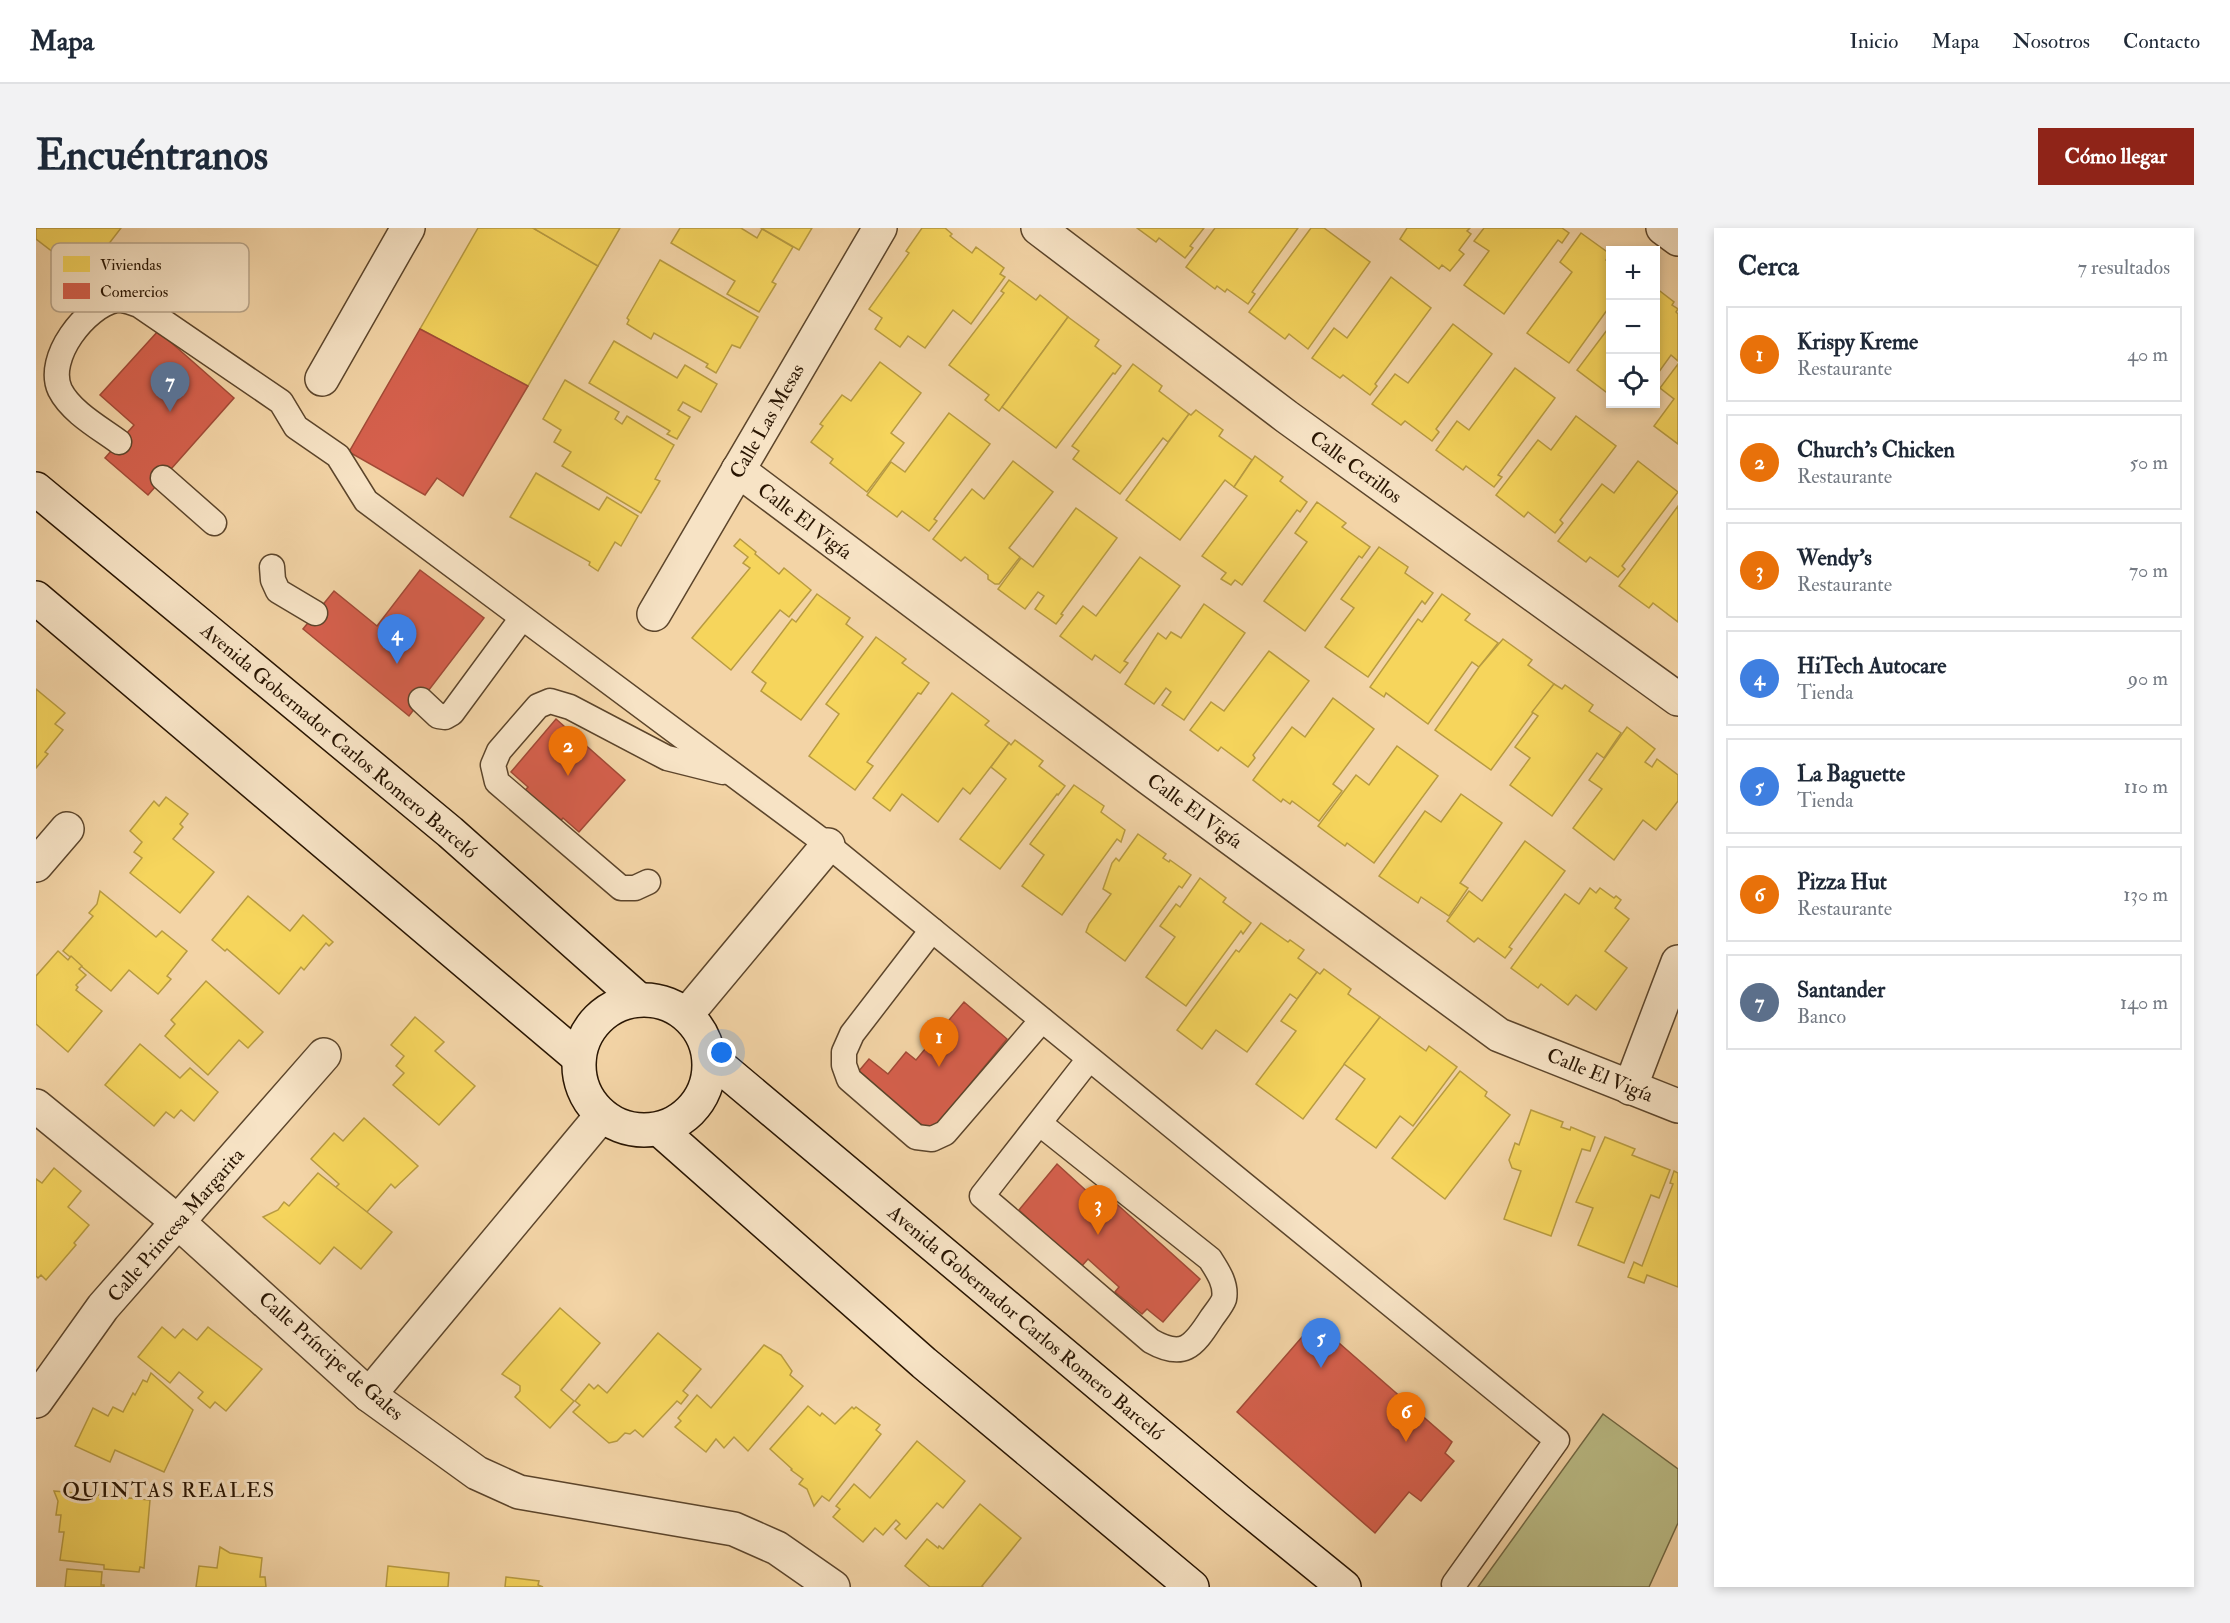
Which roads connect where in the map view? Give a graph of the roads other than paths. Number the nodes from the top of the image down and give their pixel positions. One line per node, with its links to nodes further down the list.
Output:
1 (408, 228): 8 (street)
2 (880, 228): 10 (street, Calle Las Mesas)
3 (1038, 228): 19 (street, Calle Cerillos)
4 (1663, 228): 5 (street)
5 (1678, 239)
6 (94, 312): 9 (lane)
7 (149, 312): 18 (lane)
8 (322, 379)
9 (119, 442)
10 (738, 470): 17 (street, Calle Las Mesas); 35 (street, Calle El Vigía)
11 (163, 478): 13 (lane)
12 (36, 489): 28 (street, Avenida Gobernador Carlos Romero Barceló)
13 (214, 523)
14 (272, 567): 16 (lane)
15 (36, 598): 33 (street)
16 (315, 613)
17 (654, 614)
18 (522, 618): 20 (lane); 21 (lane)
19 (1678, 699)
20 (421, 700)
21 (734, 775): 23 (lane); 25 (lane)
22 (67, 829): 24 (street)
23 (828, 845): 26 (lane); 29 (street)
24 (36, 865)
25 (648, 882)
26 (932, 930): 30 (lane); 30 (lane)
27 (1678, 962): 35 (street)
28 (638, 999): 29 (street); 33 (street)
29 (687, 1014): 32 (street)
30 (1042, 1020): 34 (lane)
31 (324, 1055): 41 (street, Calle Princesa Margarita)
32 (709, 1057): 40 (street); 47 (street, Avenida Gobernador Carlos Romero Barceló)
33 (579, 1058): 38 (street)
34 (1089, 1059): 39 (lane); 44 (lane)
35 (1630, 1088): 37 (street, Calle El Vigía)
36 (36, 1106): 41 (street, Calle Príncipe de Gales)
37 (1678, 1106)
38 (602, 1115): 40 (street); 42 (street)
39 (1039, 1124): 39 (lane)
40 (659, 1129): 46 (street)
41 (178, 1222): 42 (street, Calle Príncipe de Gales); 43 (street, Calle Princesa Margarita)
42 (369, 1395): 45 (street, Calle Príncipe de Gales)
43 (36, 1401)
44 (1454, 1584)
45 (833, 1587)
46 (1192, 1587)
47 (1344, 1587)

